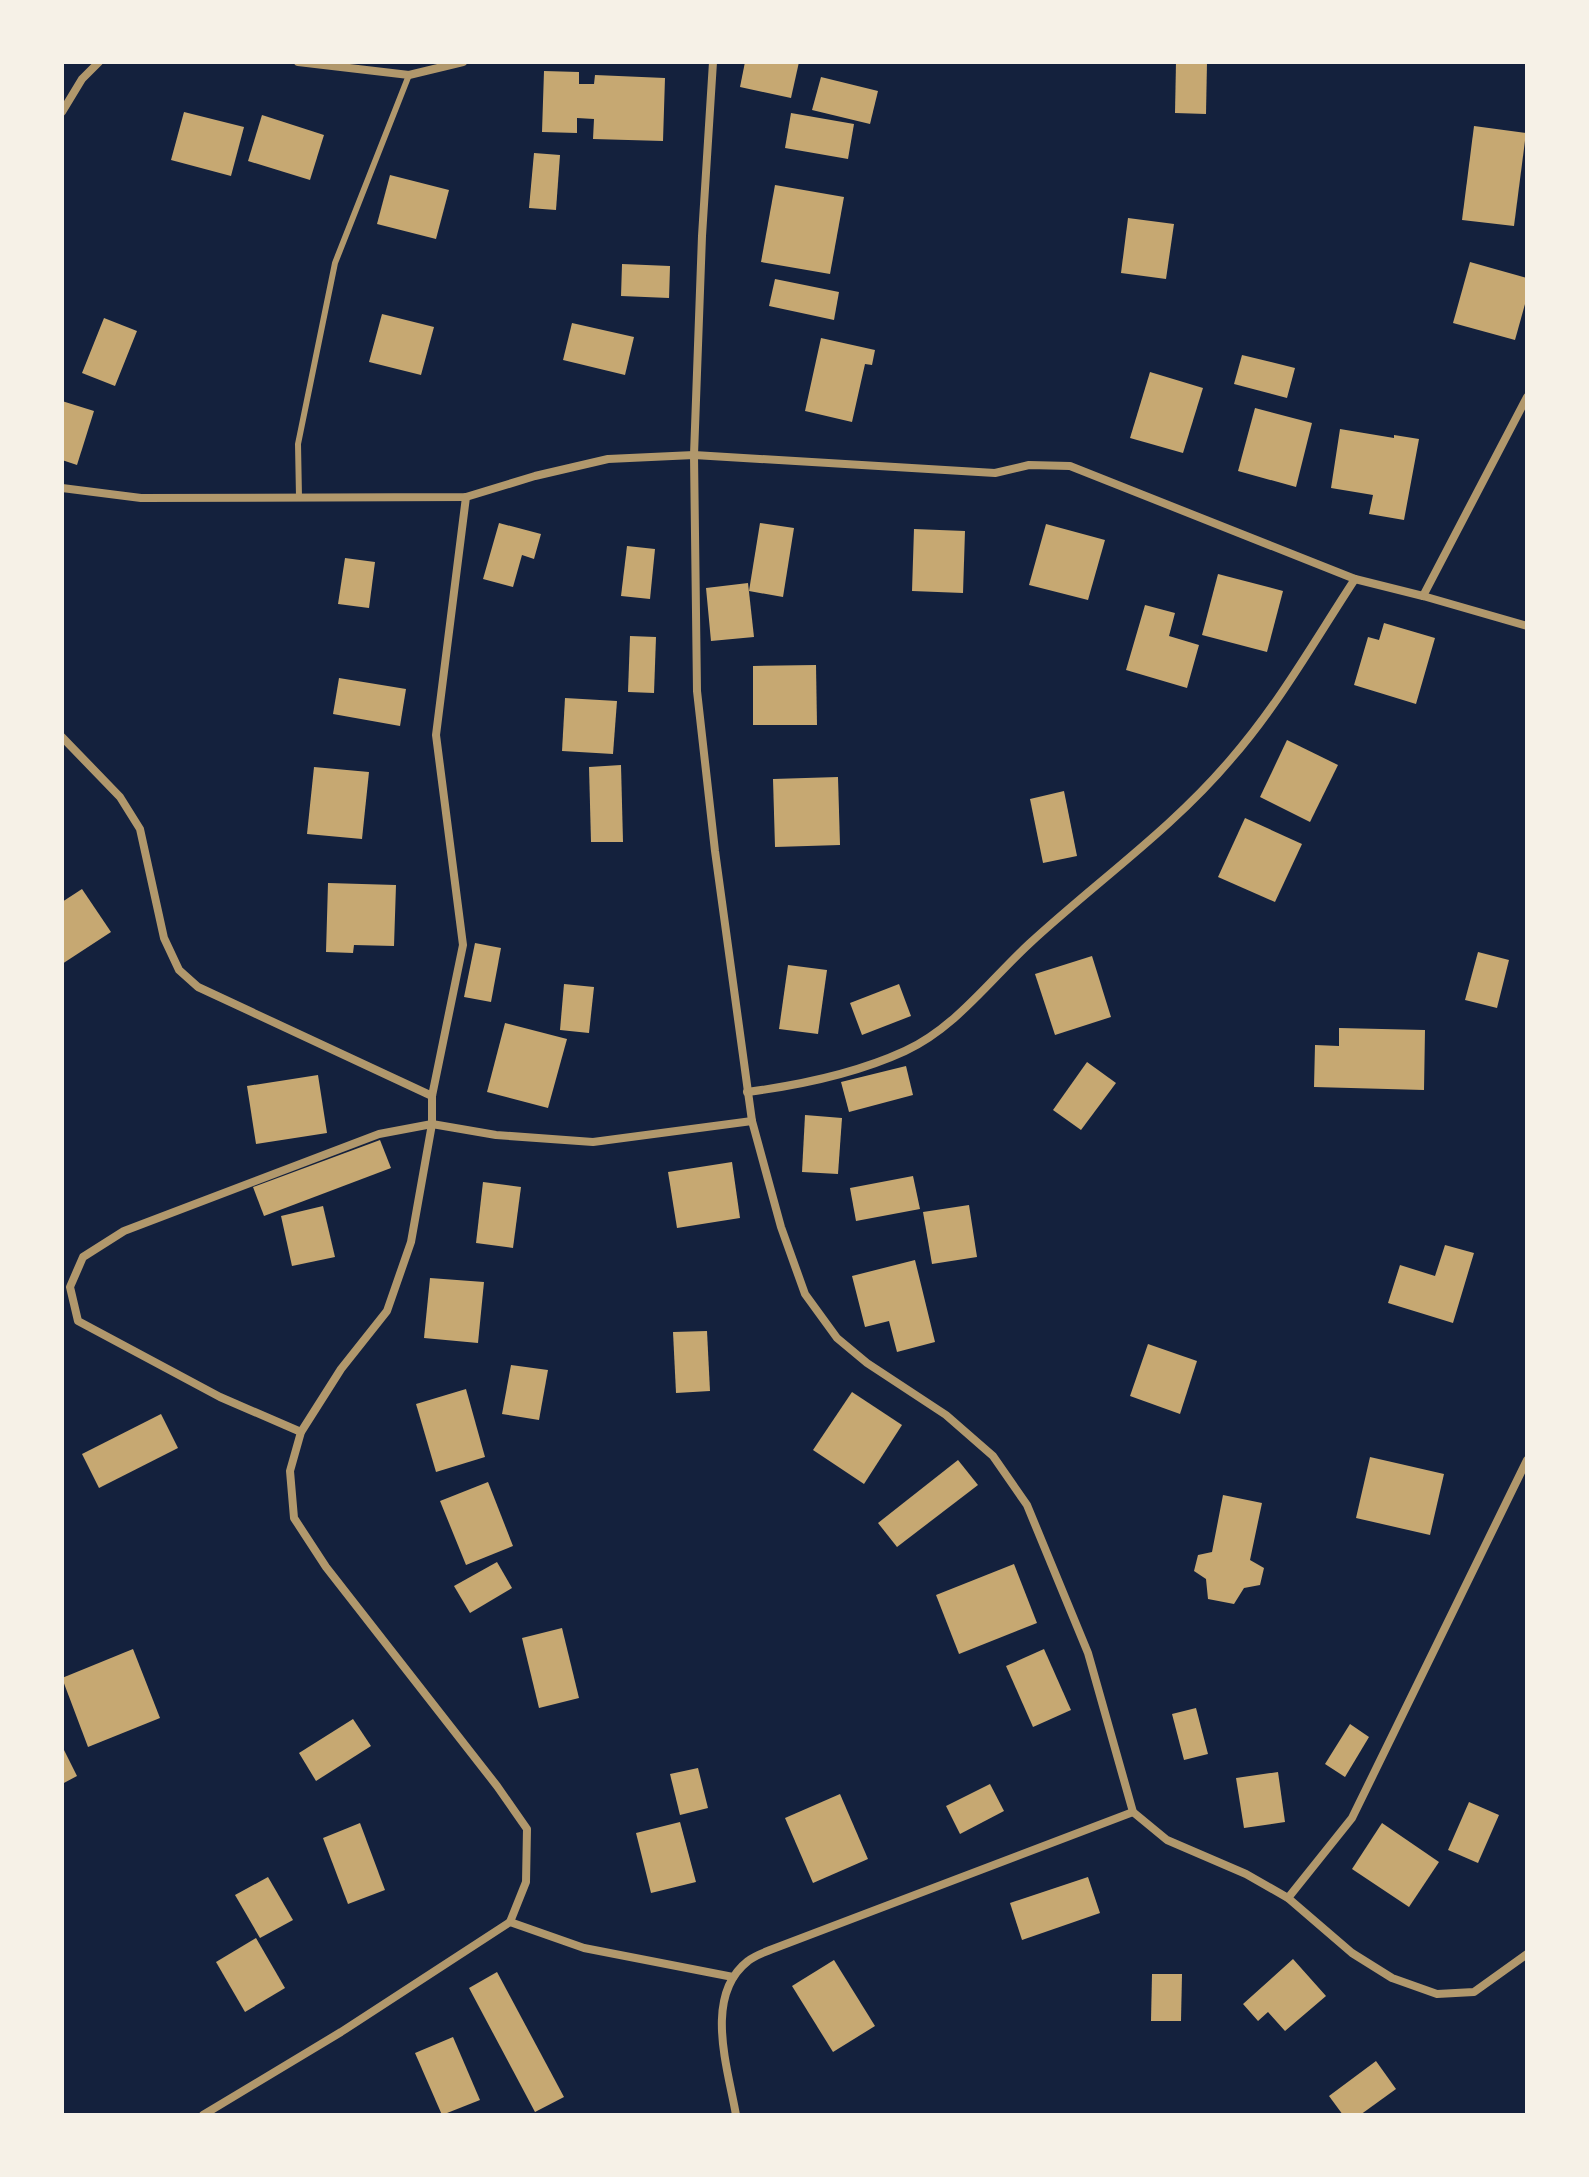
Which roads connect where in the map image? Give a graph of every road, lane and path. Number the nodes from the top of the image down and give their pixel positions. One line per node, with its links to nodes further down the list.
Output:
1 (99, 62): 6 (street)
2 (298, 62): 5 (street)
3 (463, 62): 5 (street)
4 (713, 62): 8 (street)
5 (409, 75): 10 (lane)
6 (62, 112)
7 (1527, 397): 13 (street)
8 (694, 455): 11 (street); 12 (street); 16 (street)
9 (62, 488): 10 (street)
10 (299, 497): 11 (street)
11 (466, 497): 17 (street)
12 (1355, 579): 13 (street); 16 (street)
13 (1423, 596): 14 (street)
14 (1527, 626)
15 (62, 737): 17 (street)
16 (747, 1092): 18 (street)
17 (432, 1096): 19 (street)
18 (752, 1121): 19 (street); 22 (street)
19 (432, 1124): 20 (street); 20 (street)
20 (301, 1432): 24 (street)
21 (1527, 1460): 23 (street)
22 (1133, 1812): 23 (street); 26 (street)
23 (1288, 1898): 25 (street)
24 (510, 1922): 26 (street); 27 (street)
25 (1527, 1954)
26 (733, 1977): 28 (street)
27 (203, 2115)
28 (736, 2115)

